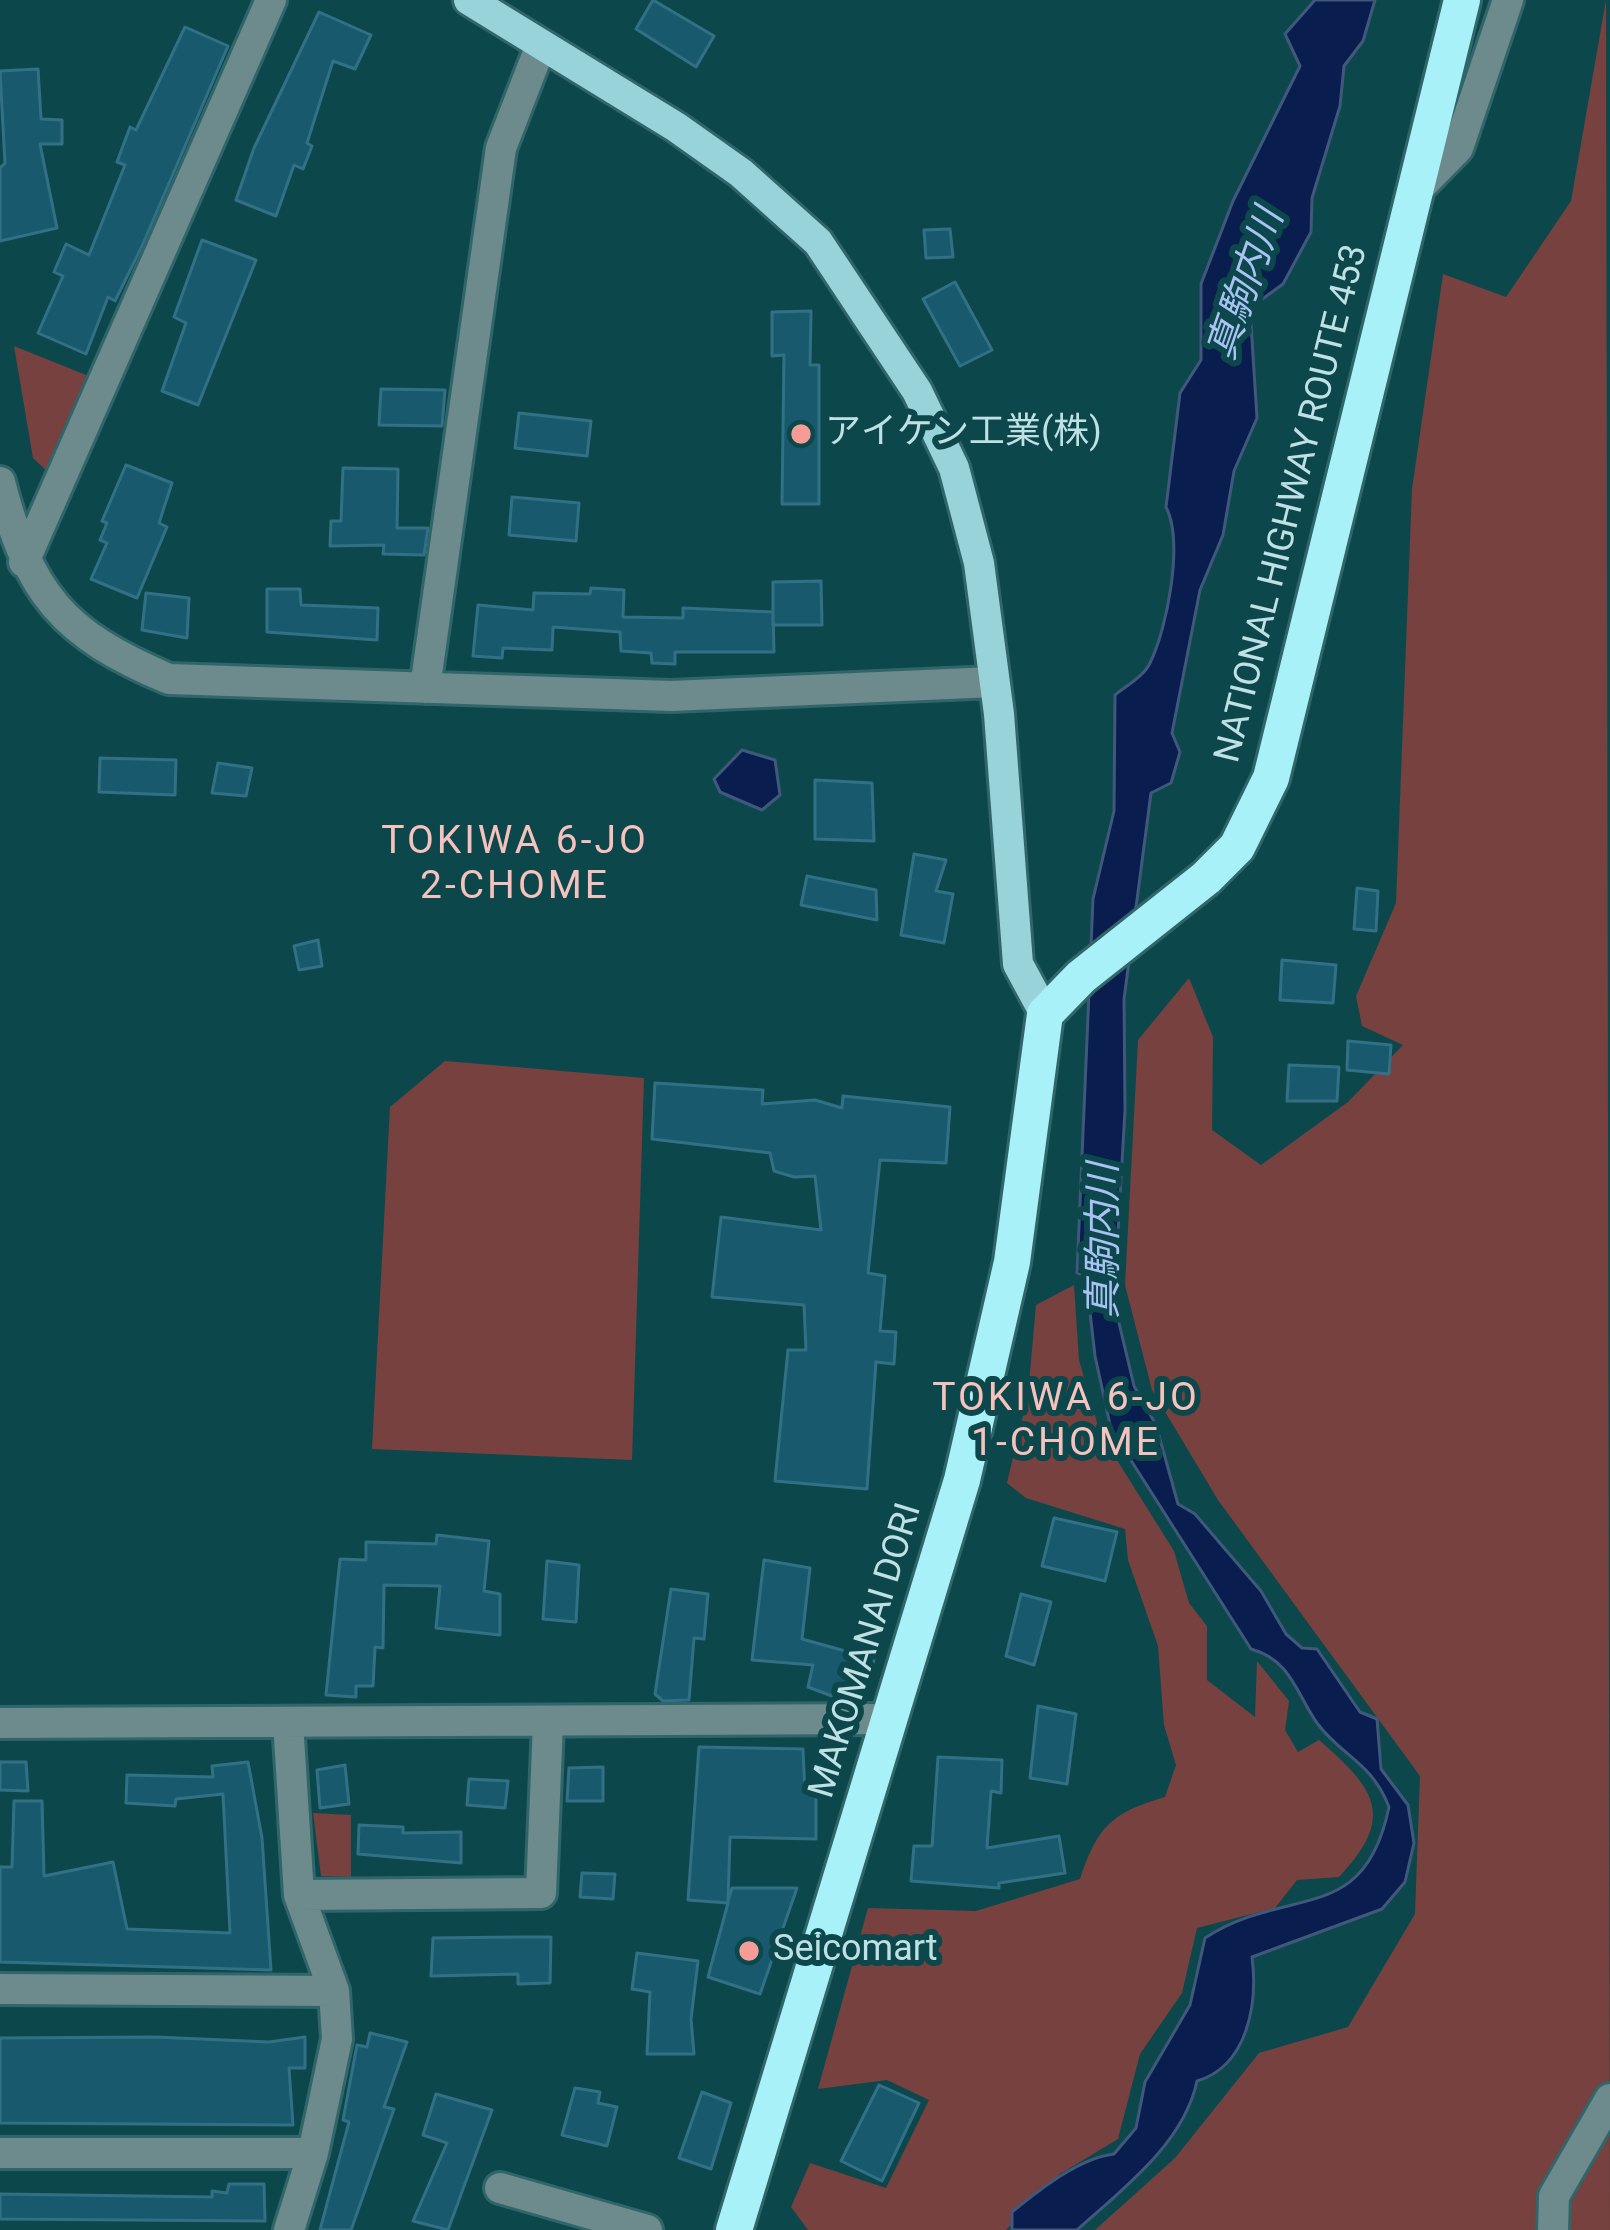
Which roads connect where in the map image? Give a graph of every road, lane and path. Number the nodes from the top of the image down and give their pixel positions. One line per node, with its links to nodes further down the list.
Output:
1 (271, 0): 8 (street)
2 (469, 0): 5 (main road)
3 (1462, 0): 6 (highway, NATIONAL HIGHWAY ROUTE 453)
4 (1508, 0): 6 (street)
5 (541, 45): 9 (main road); 10 (street)
6 (1414, 193): 11 (highway, NATIONAL HIGHWAY ROUTE 453)
7 (0, 482): 8 (street)
8 (24, 562): 10 (street)
9 (994, 682): 10 (street); 11 (main road)
10 (425, 688)
11 (1045, 1014): 12 (highway, MAKOMANAI DORI)
12 (891, 1719): 14 (street); 25 (highway, MAKOMANAI DORI)
13 (288, 1722): 14 (street); 15 (street); 16 (street)
14 (548, 1723): 16 (street)
15 (0, 1724)
16 (299, 1895): 18 (street)
17 (0, 1990): 18 (street)
18 (334, 1991): 21 (street)
19 (1610, 2098): 26 (street)
20 (0, 2153): 21 (street)
21 (313, 2153): 23 (street)
22 (500, 2188): 24 (street)
23 (289, 2230)
24 (647, 2230)
25 (734, 2230)
26 (1553, 2230)

